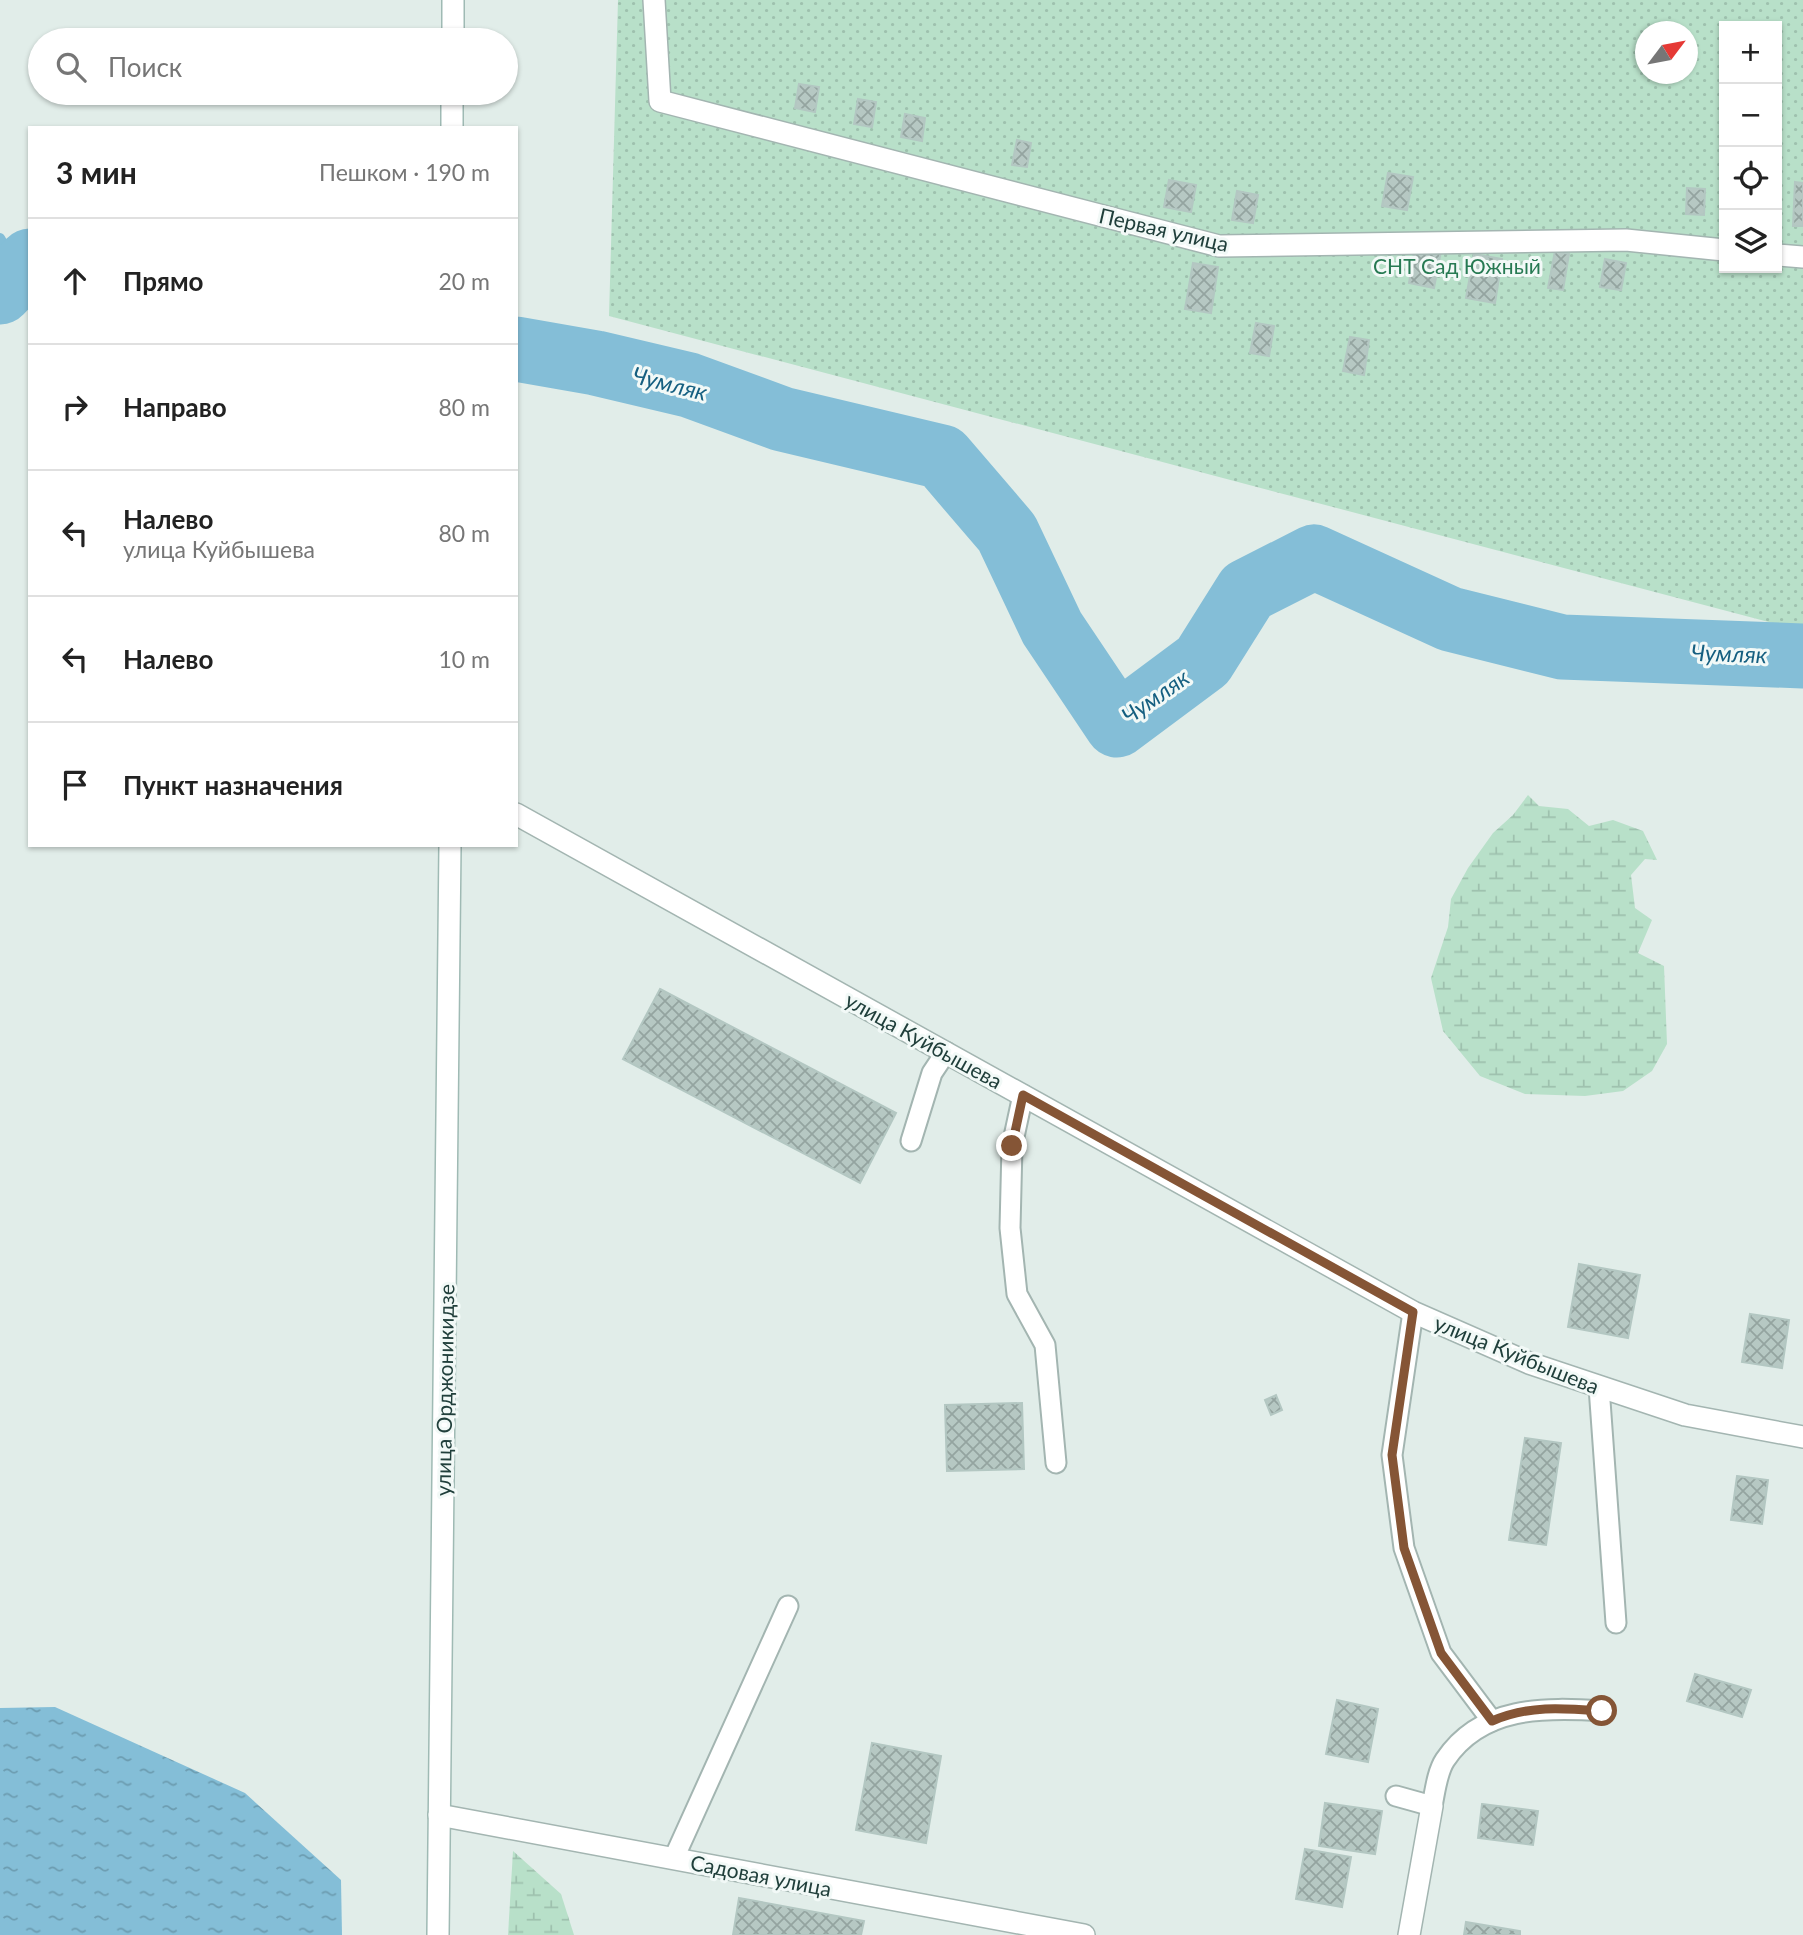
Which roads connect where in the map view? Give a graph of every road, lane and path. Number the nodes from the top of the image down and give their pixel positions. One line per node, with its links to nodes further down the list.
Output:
1 (453, 0): 3 (street)
2 (654, 0): 6 (street, Первая улица)
3 (453, 28)
4 (452, 105): 5 (street)
5 (452, 126)
6 (1719, 249)
7 (1782, 255): 8 (street)
8 (1803, 257)
9 (518, 815): 11 (street, улица Куйбышева)
10 (450, 847): 24 (street, улица Орджоникидзе)
11 (946, 1052): 12 (street, улица Куйбышева); 13 (lane)
12 (1023, 1095): 14 (street, улица Куйбышева); 17 (lane)
13 (911, 1141)
14 (1413, 1312): 15 (street, улица Куйбышева); 21 (lane)
15 (1599, 1387): 16 (street, улица Куйбышева); 19 (lane)
16 (1803, 1437)
17 (1056, 1463)
18 (788, 1606): 25 (lane)
19 (1616, 1623)
20 (1602, 1711): 21 (lane)
21 (1492, 1721): 23 (lane)
22 (1396, 1796): 23 (lane)
23 (1432, 1806): 28 (street)
24 (439, 1815): 25 (street, Садовая улица); 26 (street, улица Орджоникидзе)
25 (674, 1858): 27 (street, Садовая улица)
26 (438, 1935)
27 (1084, 1935)
28 (1409, 1935)

